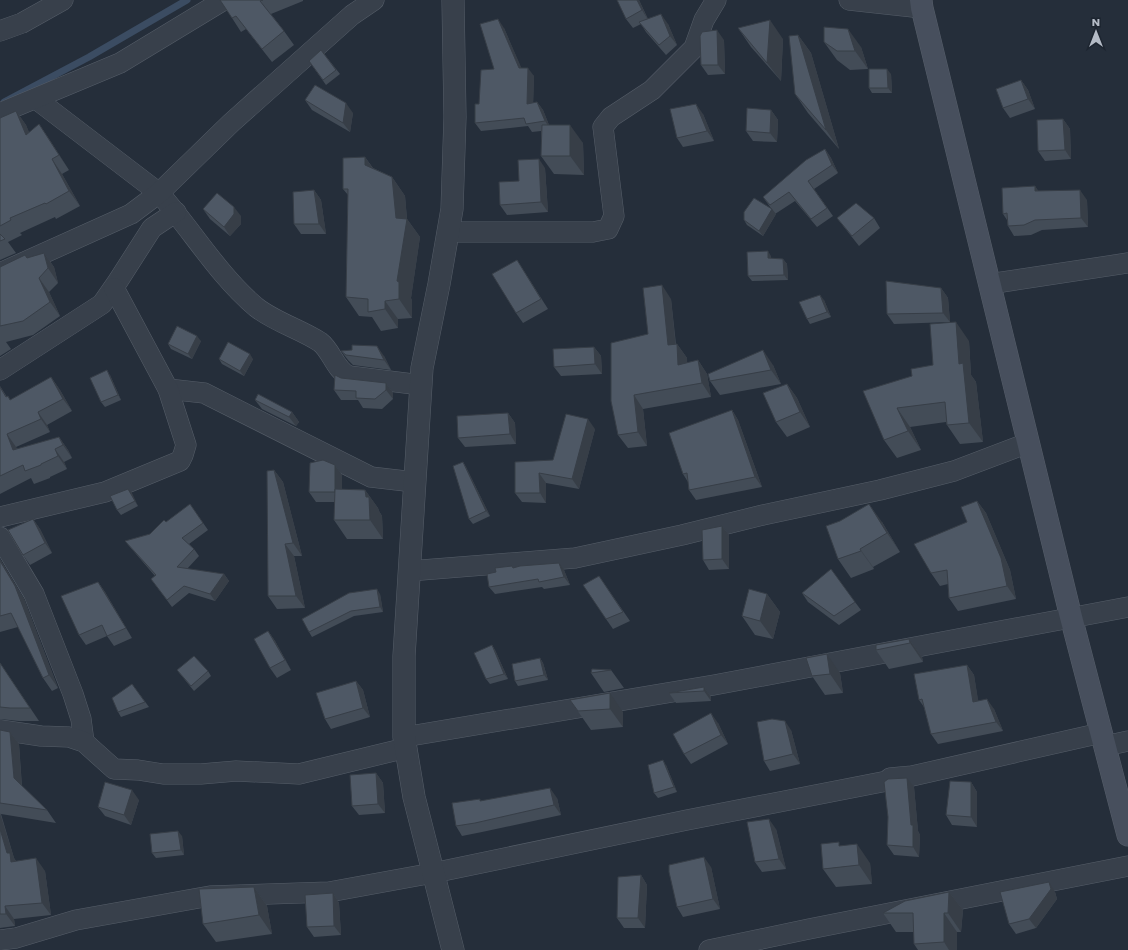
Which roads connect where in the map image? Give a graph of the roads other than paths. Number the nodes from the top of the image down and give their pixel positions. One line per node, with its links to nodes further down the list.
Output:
1 (63, 0): 8 (street)
2 (224, 0): 9 (street)
3 (374, 0): 11 (street)
4 (453, 0): 13 (street)
5 (716, 0): 13 (street)
6 (849, 0): 7 (street)
7 (922, 4): 16 (main road)
8 (0, 31)
9 (36, 99): 10 (street); 11 (street)
10 (0, 113)
11 (159, 194): 12 (street); 15 (street)
12 (176, 212): 17 (street); 19 (street)
13 (448, 232): 19 (street)
14 (1128, 263): 16 (street)
15 (0, 273)
16 (989, 284): 21 (main road)
17 (114, 288): 18 (street); 20 (street)
18 (0, 370)
19 (421, 385): 22 (street)
20 (168, 389): 22 (street); 23 (street)
21 (1028, 443): 25 (street); 27 (main road)
22 (414, 482): 25 (street)
23 (0, 517)
24 (0, 537): 31 (street)
25 (409, 572): 32 (street)
26 (1128, 607): 27 (street)
27 (1071, 617): 29 (main road); 32 (street)
28 (0, 730): 31 (street)
29 (1103, 739): 30 (street); 33 (main road); 35 (street)
30 (1128, 741)
31 (84, 742): 32 (street)
32 (405, 742): 35 (street)
33 (1128, 835)
34 (1128, 866): 38 (street)
35 (433, 873): 36 (street); 37 (street)
36 (0, 940)
37 (453, 950)
38 (709, 950)

